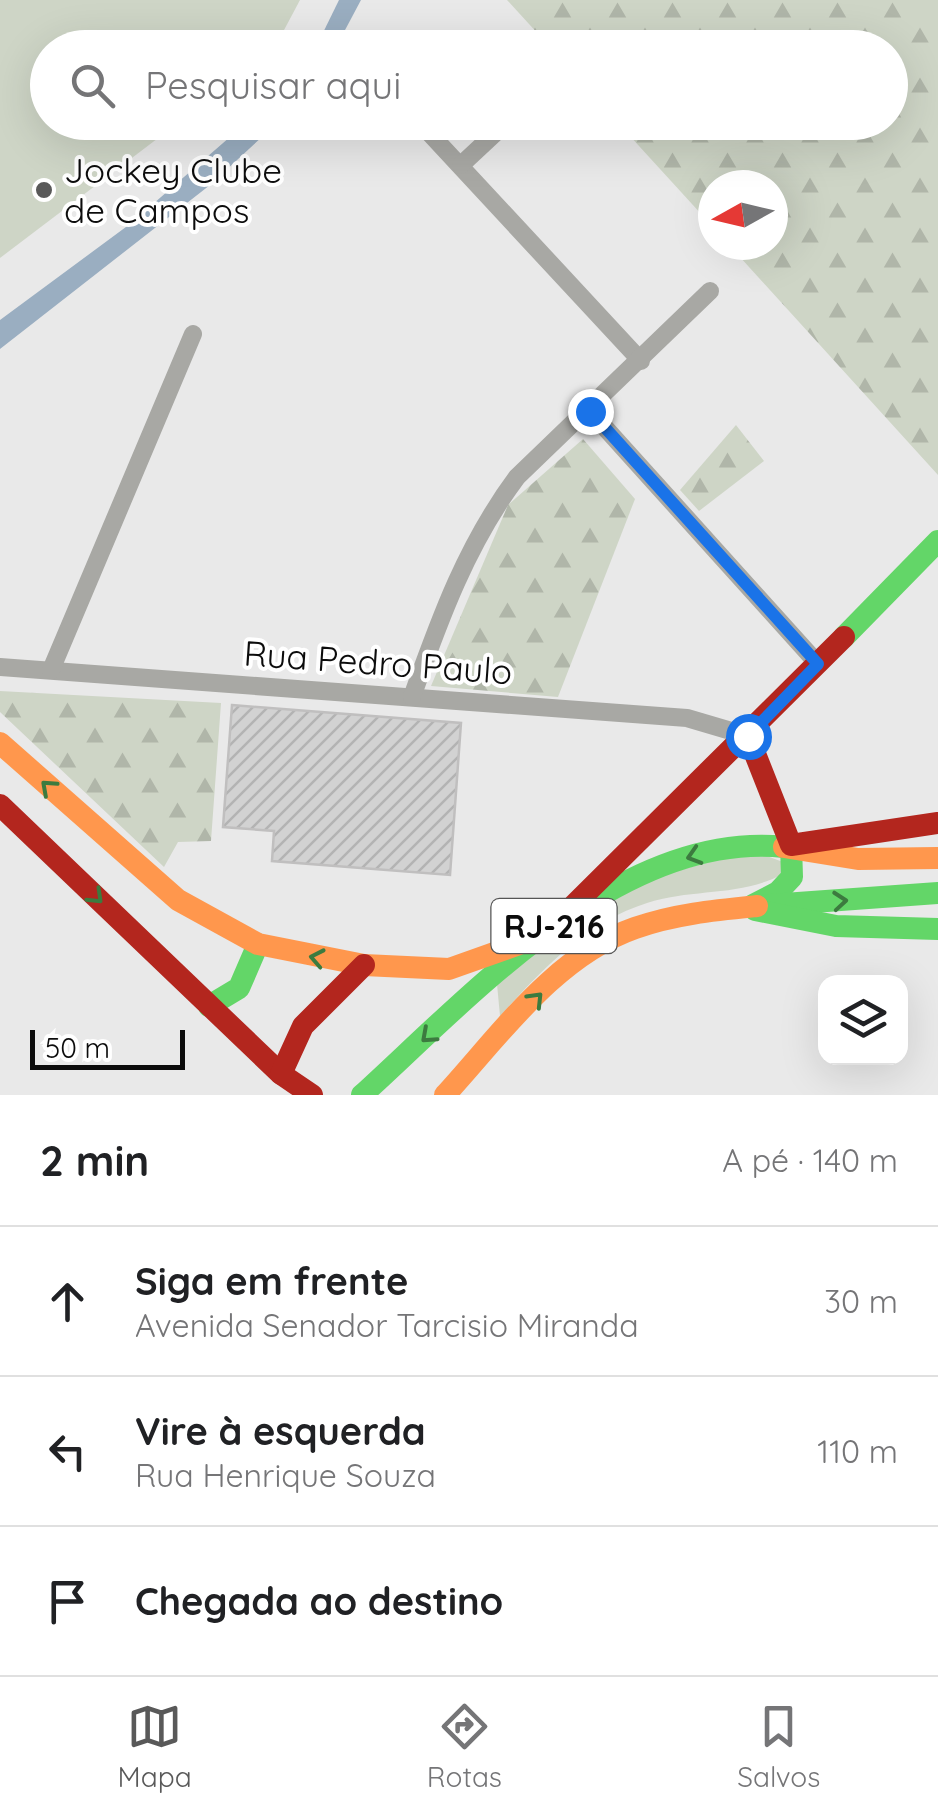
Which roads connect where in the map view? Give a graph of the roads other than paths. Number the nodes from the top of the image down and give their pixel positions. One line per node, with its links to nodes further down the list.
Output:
1 (437, 140): 3 (street)
2 (488, 140): 3 (street)
3 (461, 165): 6 (street)
4 (710, 291): 6 (street)
5 (193, 334): 11 (street)
6 (641, 360): 7 (street)
7 (590, 411): 9 (street); 12 (street)
8 (938, 541): 9 (main road)
9 (818, 664): 13 (main road)
10 (0, 667): 11 (street, Rua Pedro Paulo)
11 (50, 670): 12 (street, Rua Pedro Paulo)
12 (412, 697): 13 (street, Rua Pedro Paulo)
13 (748, 736): 17 (main road); 22 (main road)
14 (0, 743): 23 (main road, one-way to 14)
15 (0, 805): 25 (main road, one-way to 25)
16 (938, 823): 17 (main road)
17 (791, 845): 18 (main road, RJ-216); 20 (main road); 22 (main road, RJ-216, one-way to 22)
18 (938, 858)
19 (938, 893): 20 (main road, RJ-216, one-way to 19)
20 (746, 909): 21 (main road); 29 (main road, RJ-216, one-way to 20)
21 (938, 929)
22 (543, 933): 24 (main road); 28 (main road, RJ-216, one-way to 28)
23 (258, 944): 24 (main road, one-way to 23); 25 (main road)
24 (364, 965): 26 (main road)
25 (209, 1006): 26 (main road)
26 (282, 1074): 27 (main road)
27 (312, 1095)
28 (362, 1095)
29 (444, 1095)

